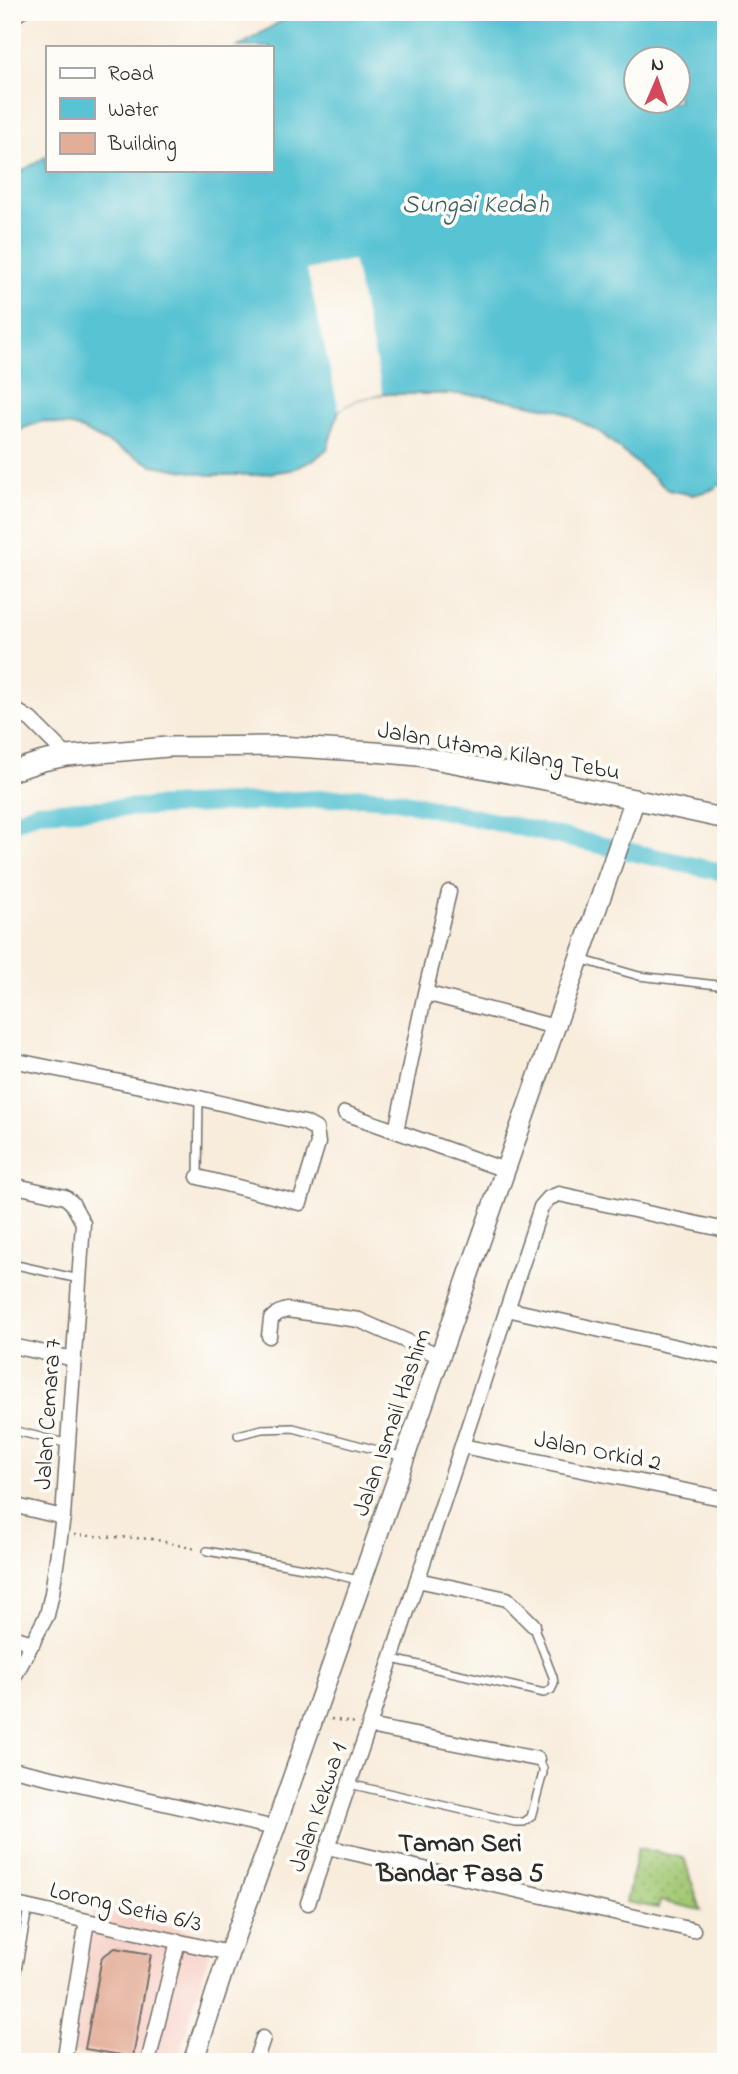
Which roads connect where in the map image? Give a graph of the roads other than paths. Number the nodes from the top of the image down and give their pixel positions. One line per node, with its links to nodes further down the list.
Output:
1 (20, 12): 2 (street)
2 (12, 16)
3 (12, 708): 4 (street)
4 (67, 756): 5 (street, Jalan Utama Kilang Tebu); 6 (street, Jalan Utama Kilang Tebu)
5 (12, 771)
6 (635, 799): 7 (street, Jalan Utama Kilang Tebu); 9 (street, Jalan Ismail Hashim)
7 (726, 819)
8 (449, 891): 11 (street)
9 (579, 958): 10 (lane); 12 (street, Jalan Ismail Hashim)
10 (726, 986)
11 (425, 993): 12 (street); 16 (street)
12 (555, 1027): 17 (street, Jalan Ismail Hashim)
13 (12, 1060): 14 (street)
14 (199, 1098): 18 (lane); 18 (street)
15 (345, 1113): 16 (street)
16 (396, 1131): 17 (street)
17 (505, 1170): 26 (street, Jalan Ismail Hashim)
18 (198, 1178)
19 (12, 1185): 22 (street, Jalan Cemara 7)
20 (726, 1230): 23 (street, Jalan Kekwa 1)
21 (12, 1264): 22 (lane)
22 (79, 1279): 28 (street, Jalan Cemara 7)
23 (507, 1309): 27 (street); 32 (street, Jalan Kekwa 1)
24 (269, 1336): 26 (street)
25 (12, 1346): 28 (street)
26 (440, 1356): 33 (street, Jalan Ismail Hashim)
27 (726, 1358)
28 (74, 1359): 31 (street, Jalan Cemara 7)
29 (12, 1430): 31 (lane)
30 (238, 1435): 33 (lane)
31 (69, 1444): 36 (street, Jalan Cemara 7)
32 (462, 1446): 34 (street, Jalan Orkid 2); 38 (street, Jalan Kekwa 1)
33 (405, 1457): 39 (street, Jalan Ismail Hashim)
34 (726, 1499)
35 (12, 1505): 36 (street)
36 (63, 1517): 42 (street, Jalan Cemara 7)
37 (207, 1551): 39 (lane)
38 (417, 1580): 40 (street); 43 (street, Jalan Kekwa 1)
39 (362, 1581): 49 (street, Jalan Ismail Hashim)
40 (533, 1625): 43 (lane)
41 (12, 1637): 42 (street)
42 (33, 1643): 44 (street, Jalan Cemara 7)
43 (391, 1659): 45 (street, Jalan Kekwa 1)
44 (12, 1681)
45 (369, 1726): 46 (street); 48 (street, Jalan Kekwa 1)
46 (537, 1759): 48 (lane)
47 (12, 1769): 49 (street)
48 (349, 1784): 50 (street, Jalan Kekwa 1)
49 (275, 1828): 57 (street, Jalan Ismail Hashim)
50 (327, 1847): 51 (street, Jalan Kekwa 1); 55 (street)
51 (308, 1903)
52 (12, 1904): 53 (street, Lorong Setia 6/3)
53 (28, 1908): 54 (street, Lorong Setia 6/3); 58 (lane)
54 (87, 1921): 56 (street, Lorong Setia 6/3); 60 (street)
55 (693, 1930)
56 (178, 1941): 57 (street, Lorong Setia 6/3); 61 (street)
57 (229, 1953): 62 (street, Jalan Ismail Hashim)
58 (12, 1999)
59 (263, 2038): 63 (street)
60 (64, 2062)
61 (148, 2062)
62 (193, 2062)
63 (255, 2062)

